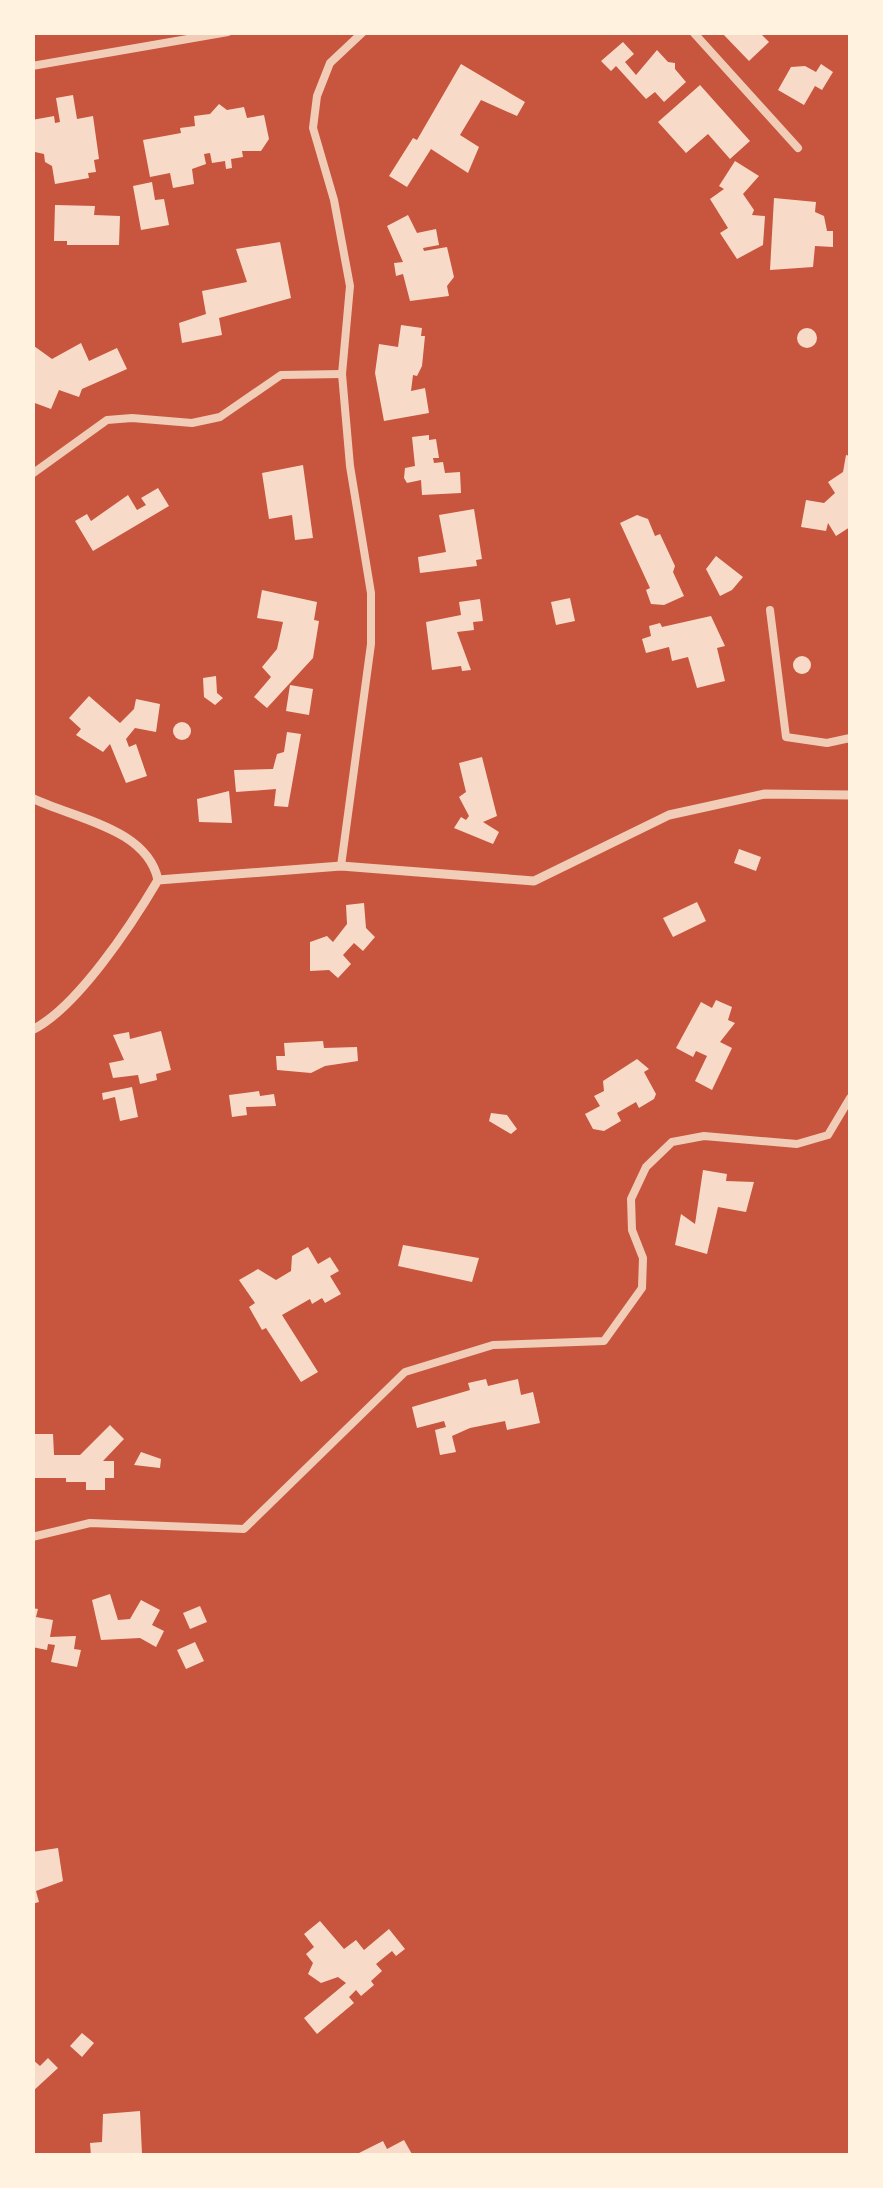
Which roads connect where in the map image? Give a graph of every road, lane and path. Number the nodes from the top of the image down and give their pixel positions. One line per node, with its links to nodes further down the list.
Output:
1 (228, 32): 4 (street)
2 (363, 32): 6 (street)
3 (693, 32): 5 (street)
4 (32, 66)
5 (798, 148)
6 (342, 374): 7 (street); 12 (street)
7 (32, 474)
8 (770, 610): 9 (street)
9 (850, 738)
10 (850, 796): 12 (street)
11 (32, 798): 13 (street)
12 (341, 866): 13 (street)
13 (158, 880): 14 (street)
14 (32, 1030)
15 (850, 1098): 16 (street)
16 (32, 1537)

